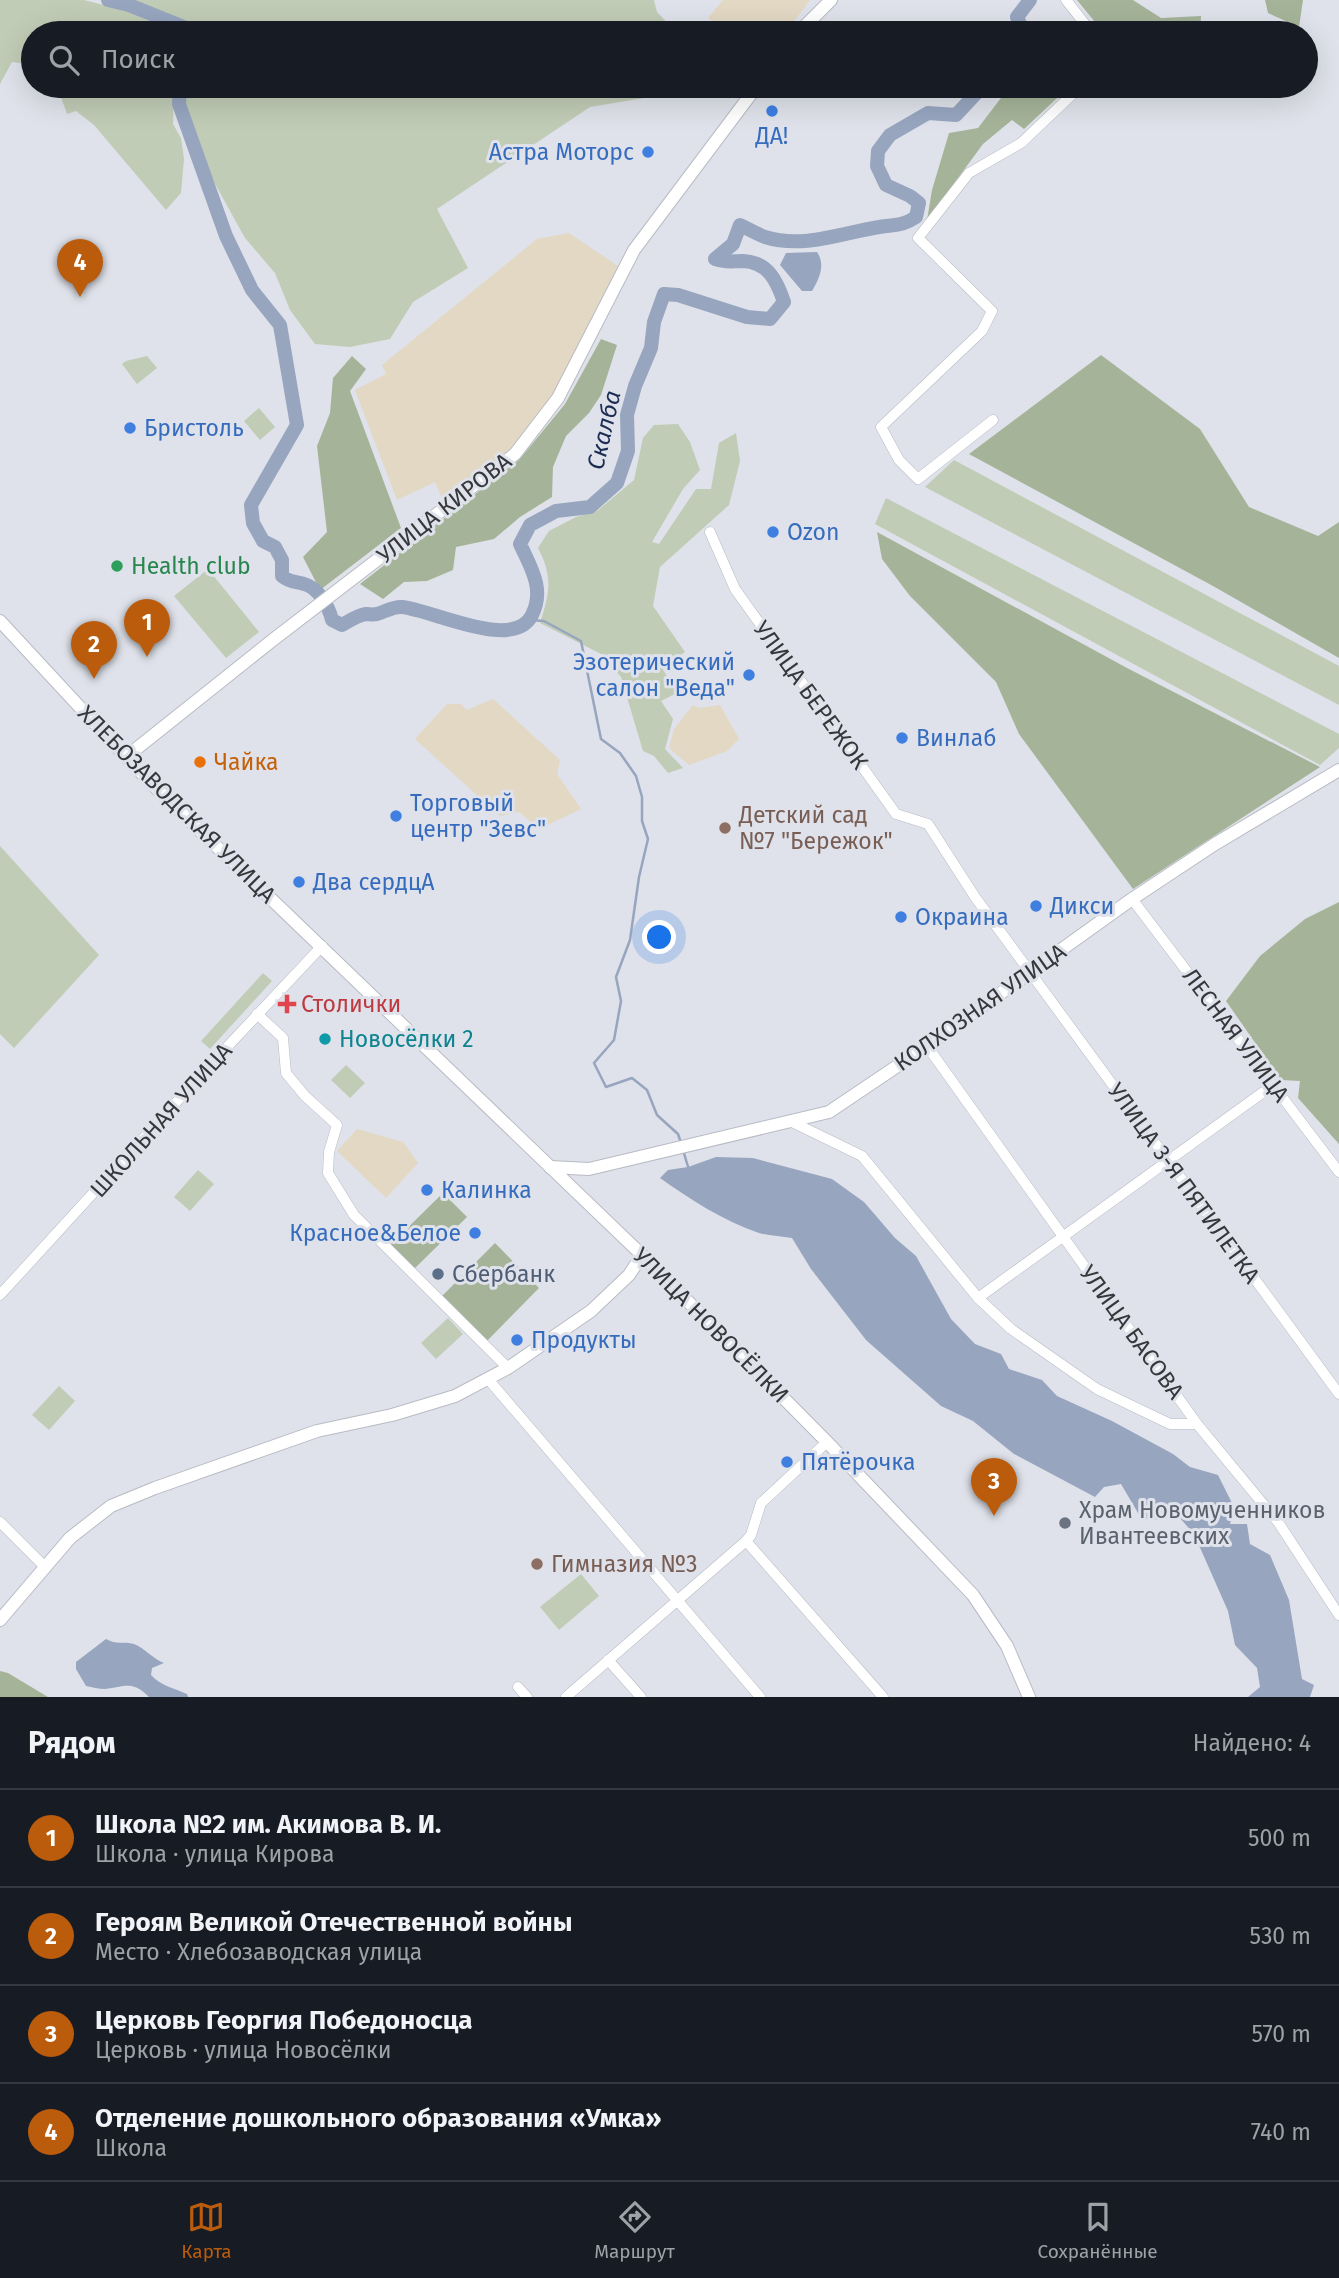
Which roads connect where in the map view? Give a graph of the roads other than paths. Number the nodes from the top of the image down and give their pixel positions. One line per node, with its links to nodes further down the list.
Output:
1 (831, 0): 3 (street)
2 (1067, 1): 4 (street)
3 (810, 21)
4 (1083, 21)
5 (748, 98): 10 (street, УЛИЦА КИРОВА)
6 (1068, 98): 7 (street)
7 (993, 420)
8 (710, 532): 14 (street, УЛИЦА БЕРЕЖОК)
9 (0, 621): 10 (street, ХЛЕБОЗАВОДСКАЯ УЛИЦА)
10 (126, 757): 13 (street, ХЛЕБОЗАВОДСКАЯ УЛИЦА)
11 (1339, 770): 12 (street, КОЛХОЗНАЯ УЛИЦА)
12 (1132, 899): 14 (street, КОЛХОЗНАЯ УЛИЦА); 18 (street, ЛЕСНАЯ УЛИЦА)
13 (322, 946): 15 (street, ХЛЕБОЗАВОДСКАЯ УЛИЦА); 16 (street, ШКОЛЬНАЯ УЛИЦА)
14 (1030, 972): 17 (street, КОЛХОЗНАЯ УЛИЦА); 20 (street, УЛИЦА 3-Я ПЯТИЛЕТКА)
15 (358, 982): 21 (street, УЛИЦА НОВОСЁЛКИ)
16 (257, 1014): 27 (street, ШКОЛЬНАЯ УЛИЦА); 29 (street)
17 (927, 1046): 19 (street, КОЛХОЗНАЯ УЛИЦА); 25 (street, УЛИЦА БАСОВА)
18 (1273, 1085): 20 (street); 23 (street, ЛЕСНАЯ УЛИЦА)
19 (790, 1121): 22 (street, КОЛХОЗНАЯ УЛИЦА); 28 (street)
20 (1167, 1161): 25 (street); 31 (street, УЛИЦА 3-Я ПЯТИЛЕТКА)
21 (550, 1167): 22 (street, КОЛХОЗНАЯ УЛИЦА); 24 (street, УЛИЦА НОВОСЁЛКИ)
22 (589, 1170): 24 (street)
23 (1339, 1172)
24 (574, 1190): 26 (street, УЛИЦА НОВОСЁЛКИ)
25 (1063, 1237): 28 (street); 32 (street, УЛИЦА БАСОВА)
26 (642, 1255): 29 (street); 33 (street, УЛИЦА НОВОСЁЛКИ)
27 (0, 1295)
28 (978, 1298): 32 (street)
29 (508, 1368): 30 (street)
30 (488, 1379): 36 (street); 37 (street)
31 (1339, 1394)
32 (1198, 1424): 38 (street, УЛИЦА БАСОВА)
33 (827, 1442): 35 (street); 47 (street, УЛИЦА НОВОСЁЛКИ)
34 (0, 1522): 36 (street)
35 (746, 1541): 37 (street); 46 (street)
36 (46, 1567): 39 (street)
37 (676, 1600): 40 (street); 45 (street)
38 (1339, 1615)
39 (0, 1620)
40 (608, 1660): 43 (street); 44 (street)
41 (518, 1687): 42 (street)
42 (527, 1697)
43 (566, 1697)
44 (641, 1697)
45 (760, 1697)
46 (883, 1697)
47 (1029, 1697)

